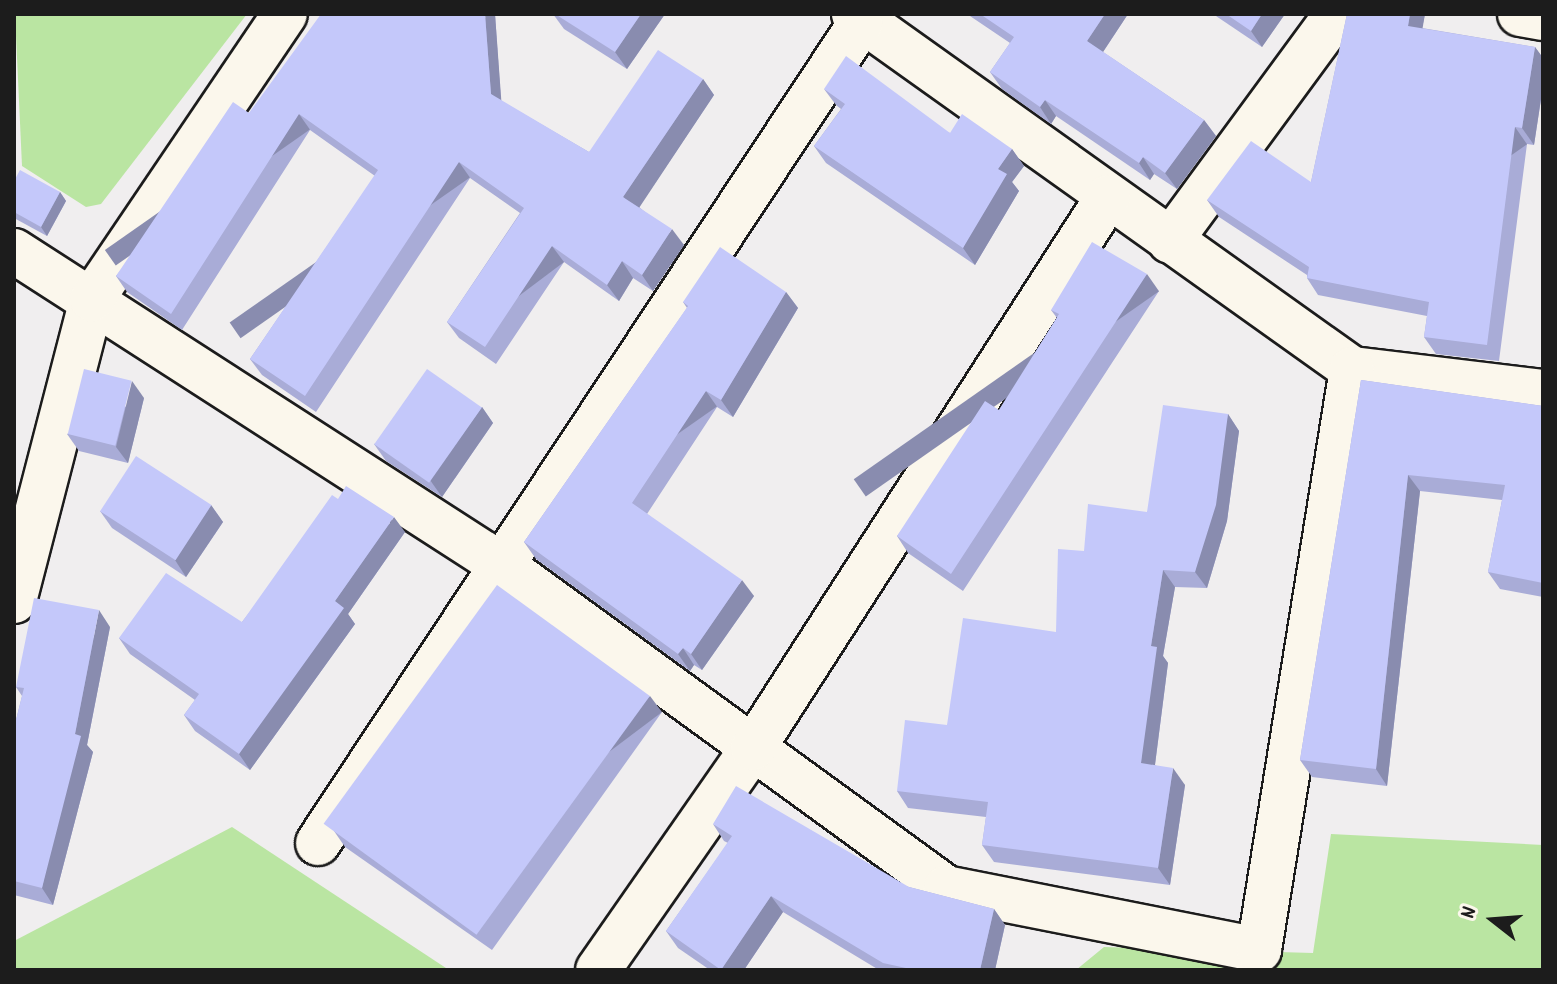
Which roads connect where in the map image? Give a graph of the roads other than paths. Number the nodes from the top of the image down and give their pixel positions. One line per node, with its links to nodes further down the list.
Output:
1 (285, 14): 9 (street)
2 (1337, 14): 7 (street)
3 (1520, 14): 4 (street)
4 (1543, 18)
5 (857, 19): 6 (street); 13 (street)
6 (1108, 197): 7 (street); 15 (street)
7 (1170, 241): 10 (street)
8 (14, 251): 9 (street)
9 (92, 299): 12 (street); 13 (street)
10 (1352, 369): 11 (street); 15 (street)
11 (1543, 392)
12 (32, 464): 14 (street)
13 (506, 568): 15 (street); 16 (street)
14 (14, 601)
15 (753, 748): 17 (street)
16 (318, 843)
17 (598, 970)

